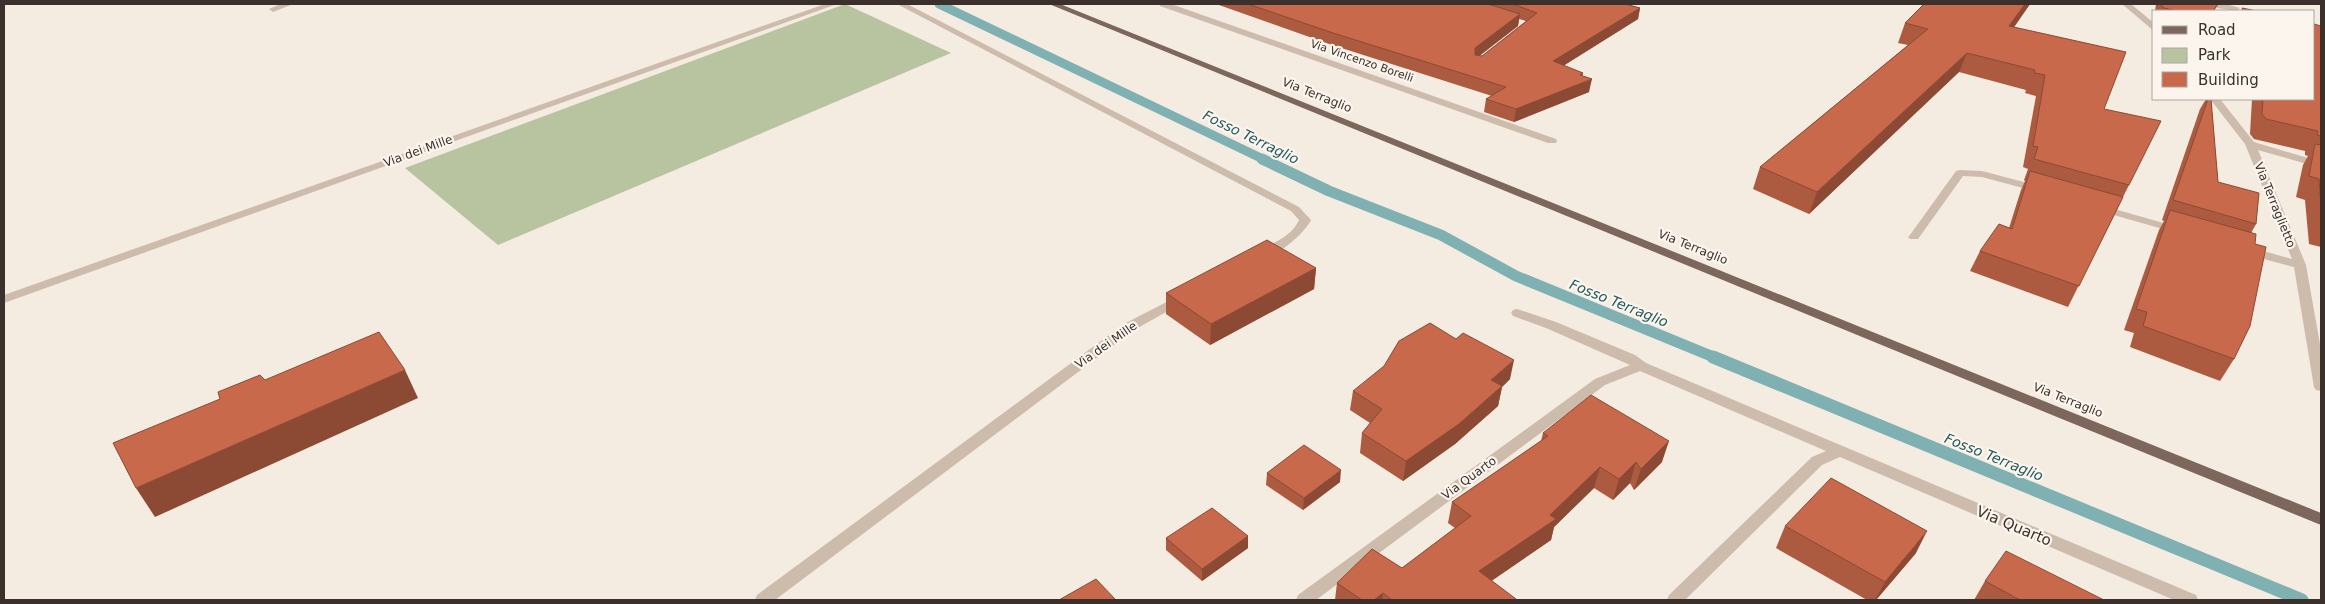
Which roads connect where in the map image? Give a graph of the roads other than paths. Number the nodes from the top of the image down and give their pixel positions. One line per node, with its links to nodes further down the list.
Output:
1 (289, 4): 9 (street)
2 (833, 4): 23 (street, Via dei Mille)
3 (900, 4): 20 (street)
4 (1053, 4): 28 (main road, Via Terraglio)
5 (1163, 4): 12 (street, Via Vincenzo Borelli)
6 (2126, 4): 10 (street)
7 (2211, 4): 8 (street)
8 (2236, 8)
9 (273, 9)
10 (2152, 26)
11 (2215, 100): 13 (street, Via Terraglietto)
12 (1552, 141)
13 (2250, 144): 14 (street, Via Terraglietto); 21 (street, Via Terraglietto)
14 (2321, 165)
15 (2052, 194): 18 (street)
16 (2090, 204): 17 (street)
17 (2185, 232)
18 (1914, 237)
19 (2242, 249): 21 (street, Via Terraglietto)
20 (1251, 260)
21 (2300, 265): 26 (street, Via Terraglietto)
22 (1191, 293): 29 (street, Via dei Mille)
23 (4, 299)
24 (1517, 314): 25 (street, Via Quarto)
25 (1641, 366): 27 (street, Via Quarto); 30 (street, Via Quarto)
26 (2321, 387)
27 (1839, 451): 31 (street); 32 (street, Via Quarto)
28 (2321, 519)
29 (764, 600)
30 (1304, 600)
31 (1675, 600)
32 (2190, 600)

